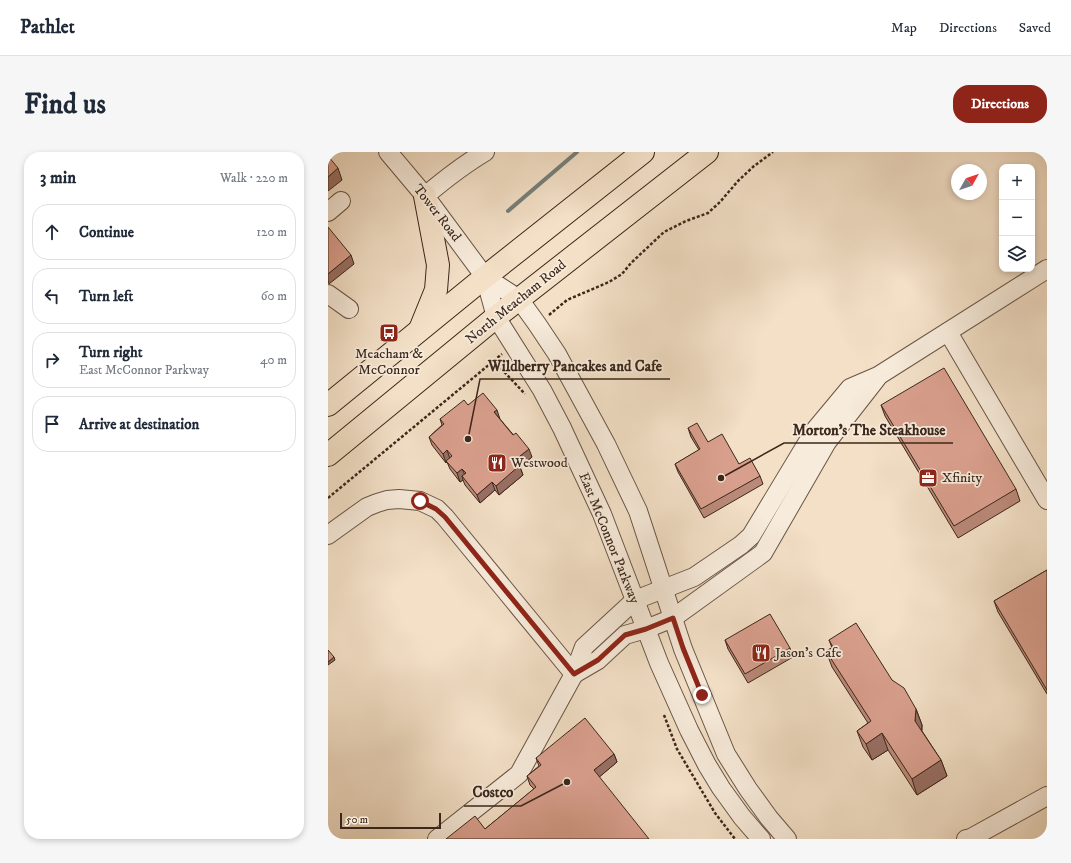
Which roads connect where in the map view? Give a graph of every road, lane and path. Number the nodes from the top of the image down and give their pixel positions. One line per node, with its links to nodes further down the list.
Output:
1 (388, 152): 6 (street, Tower Road)
2 (485, 152): 6 (street)
3 (643, 152): 8 (main road)
4 (707, 152): 10 (main road, North Meacham Road)
5 (773, 152): 11 (path)
6 (425, 196): 8 (street, Tower Road); 14 (main road)
7 (1047, 269): 15 (street)
8 (485, 276): 10 (street); 13 (street, East McConnor Parkway); 14 (main road)
9 (328, 294): 12 (street)
10 (519, 299): 13 (main road, North Meacham Road); 23 (street)
11 (564, 302)
12 (350, 309)
13 (496, 317): 19 (main road, North Meacham Road); 24 (street, East McConnor Parkway)
14 (420, 330): 18 (main road)
15 (948, 332): 17 (street); 21 (street)
16 (494, 361): 20 (path)
17 (878, 376): 23 (street); 25 (street)
18 (328, 405)
19 (328, 455)
20 (328, 498)
21 (1047, 500)
22 (328, 535): 27 (street)
23 (664, 589): 24 (street); 25 (street)
24 (635, 600): 26 (street, East McConnor Parkway); 27 (street)
25 (673, 618): 26 (street); 31 (street)
26 (646, 629): 27 (street); 30 (street, East McConnor Parkway)
27 (574, 674): 29 (street)
28 (1047, 796): 32 (street)
29 (436, 839)
30 (761, 839)
31 (787, 839)
32 (966, 839)

